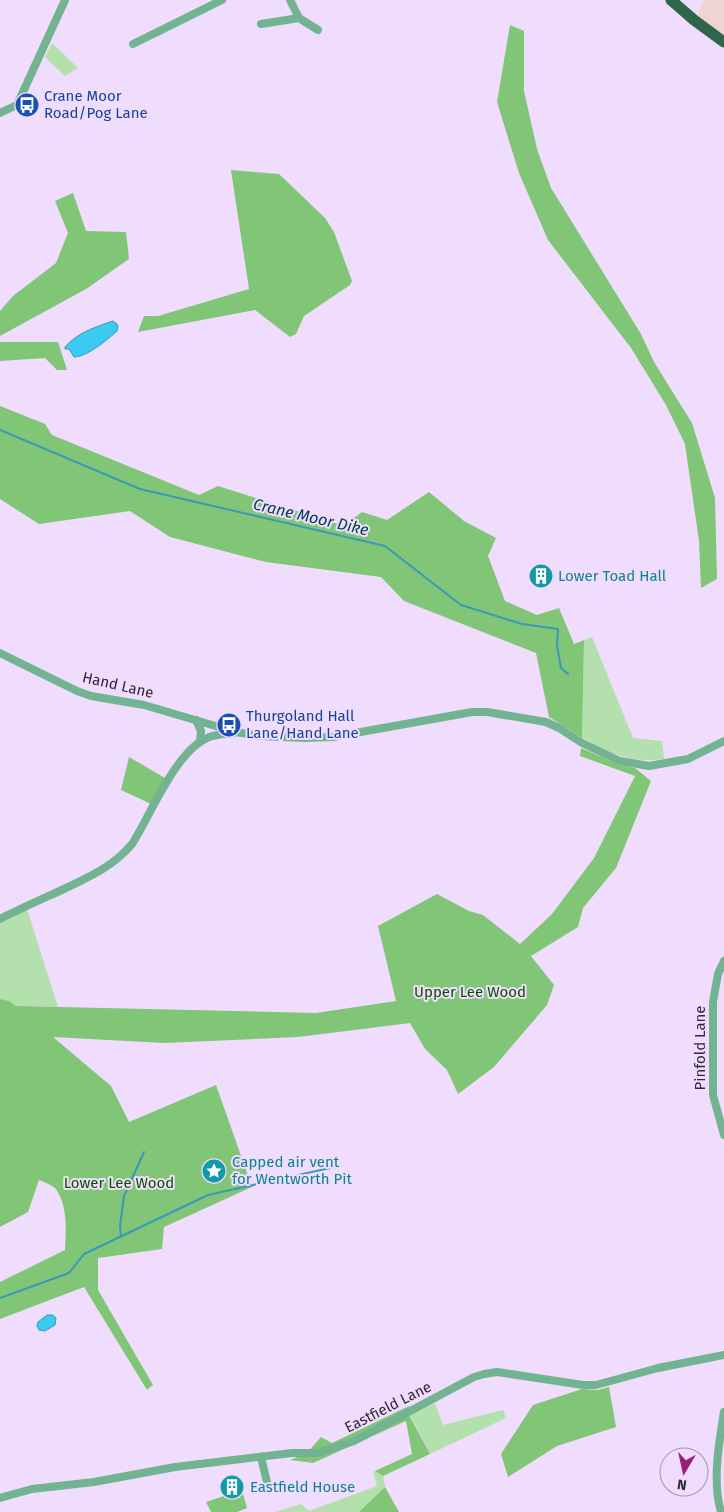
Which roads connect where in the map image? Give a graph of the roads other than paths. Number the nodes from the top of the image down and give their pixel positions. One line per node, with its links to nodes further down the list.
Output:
1 (65, 0): 10 (street)
2 (222, 0): 9 (street)
3 (290, 0): 5 (street)
4 (671, 0): 8 (highway)
5 (299, 18): 6 (street); 7 (street)
6 (261, 24)
7 (318, 30)
8 (724, 42)
9 (133, 44)
10 (0, 113)
11 (0, 653): 12 (street, Hand Lane)
12 (196, 720): 13 (street, Hand Lane); 14 (street)
13 (236, 732): 14 (street); 15 (street)
14 (200, 742): 16 (street)
15 (723, 745)
16 (0, 919)
17 (724, 961): 18 (street, Pinfold Lane)
18 (724, 1135)
19 (724, 1355): 21 (street, Eastfield Lane)
20 (724, 1412): 24 (street)
21 (261, 1457): 22 (street); 23 (street, Eastfield Lane)
22 (267, 1482)
23 (0, 1498)
24 (721, 1512)

